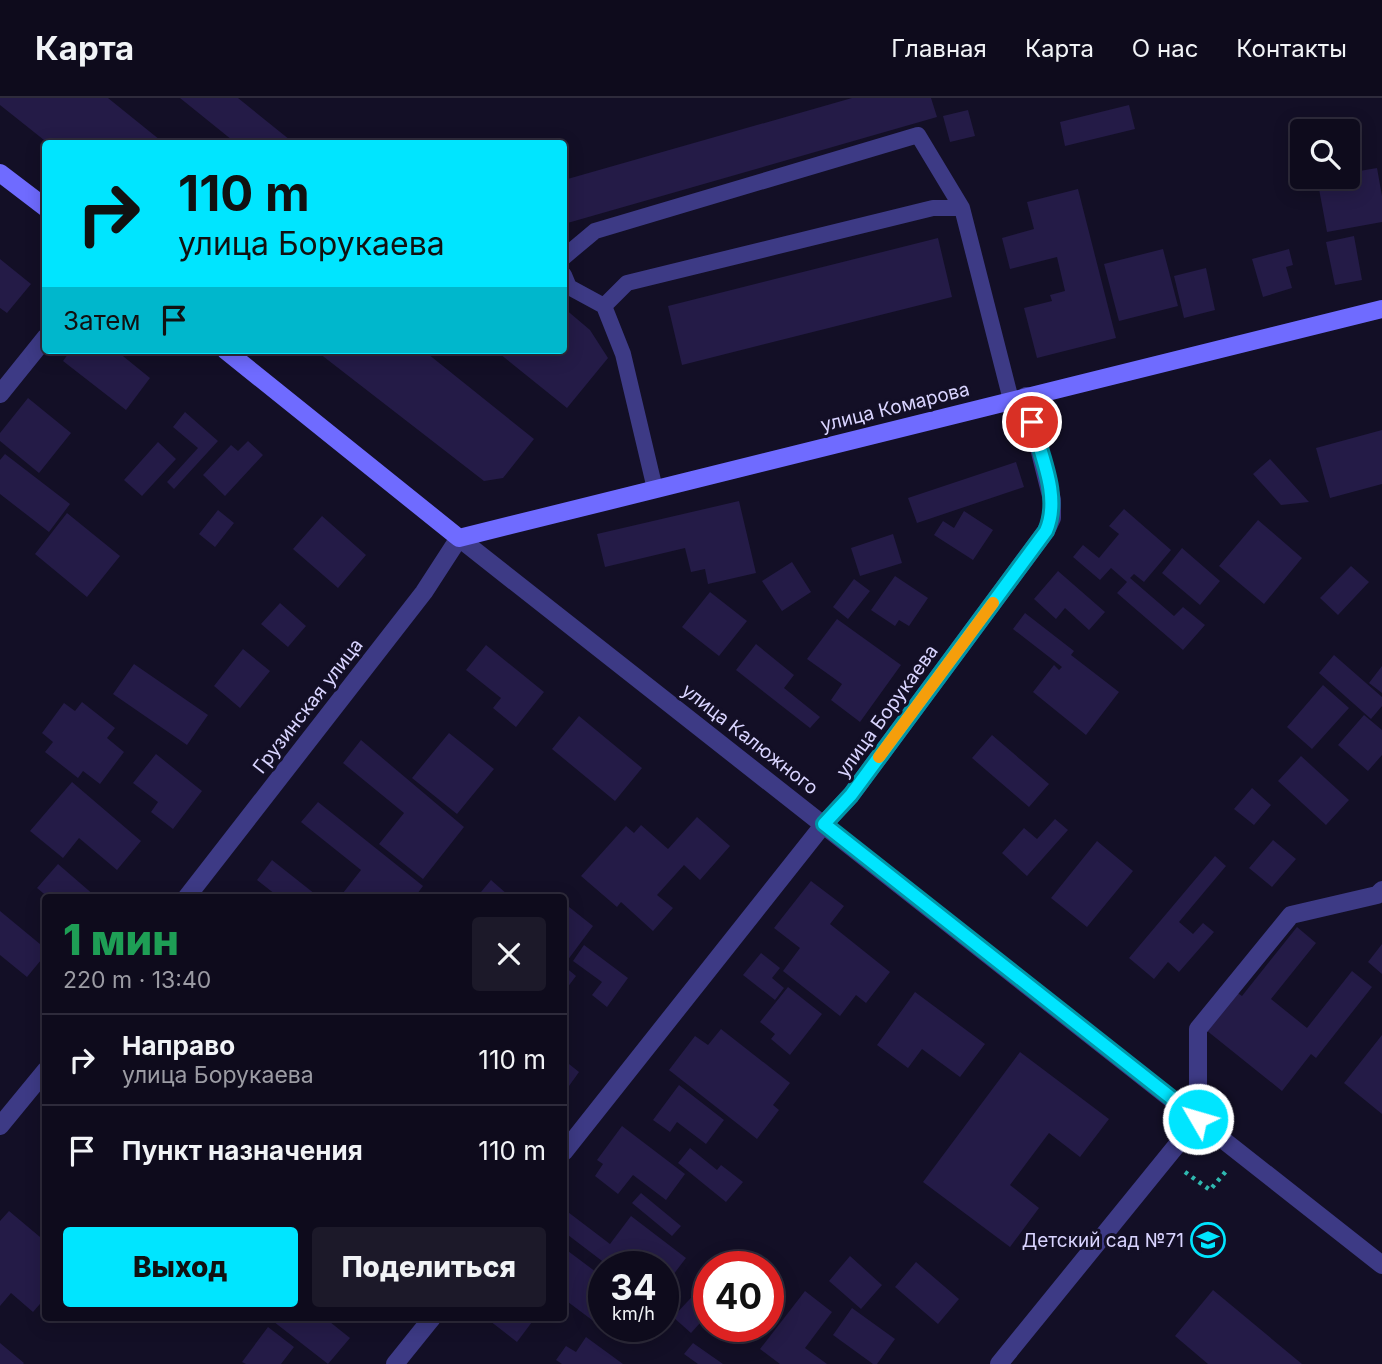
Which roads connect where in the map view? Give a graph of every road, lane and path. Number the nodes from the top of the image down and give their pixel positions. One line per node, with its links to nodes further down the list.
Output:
1 (0, 173): 2 (main road)
2 (42, 205)
3 (962, 208): 4 (lane); 6 (lane); 11 (lane)
4 (567, 254)
5 (567, 282): 6 (lane)
6 (604, 306): 12 (lane)
7 (1382, 309): 11 (main road, улица Комарова)
8 (42, 342): 10 (street)
9 (230, 354): 13 (main road, улица Калюжного)
10 (0, 394)
11 (1018, 398): 12 (main road, улица Комарова); 14 (street, улица Борукаева)
12 (654, 489): 13 (main road, улица Комарова)
13 (459, 538): 14 (street, улица Калюжного); 16 (street, Грузинская улица)
14 (824, 824): 18 (street, улица Калюжного); 20 (street, улица Борукаева)
15 (1382, 890): 18 (street)
16 (189, 894)
17 (42, 1075): 19 (street)
18 (1198, 1119): 23 (street, улица Калюжного); 26 (street)
19 (0, 1126)
20 (567, 1148)
21 (1228, 1169): 22 (path)
22 (1182, 1170)
23 (1382, 1265)
24 (430, 1321): 25 (street)
25 (395, 1364)
26 (999, 1364)

